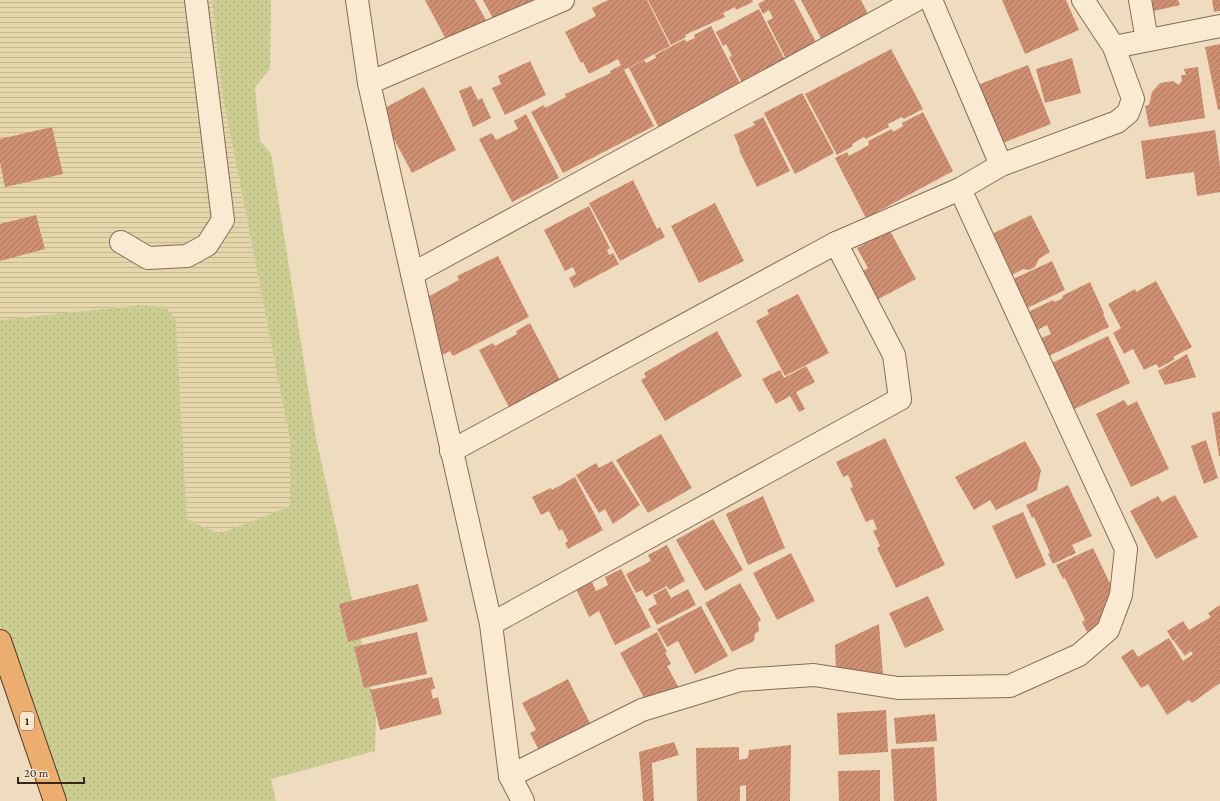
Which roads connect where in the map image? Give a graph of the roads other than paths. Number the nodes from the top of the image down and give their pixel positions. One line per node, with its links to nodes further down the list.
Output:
1 (196, 0): 14 (street)
2 (357, 0): 11 (street)
3 (563, 0): 11 (street)
4 (916, 0): 16 (street)
5 (931, 0): 12 (street)
6 (1083, 0): 10 (street)
7 (1140, 0): 9 (street)
8 (1220, 26): 9 (street)
9 (1147, 40): 10 (street)
10 (1114, 47): 12 (street)
11 (369, 84): 16 (street)
12 (1001, 165): 13 (street)
13 (960, 188): 15 (street); 20 (street)
14 (121, 242)
15 (836, 243): 17 (street); 18 (street)
16 (412, 274): 17 (street)
17 (451, 451): 18 (street)
18 (491, 624): 20 (street)
19 (0, 641): 21 (highway, 1)
20 (510, 776): 22 (street)
21 (55, 801)
22 (523, 801)

